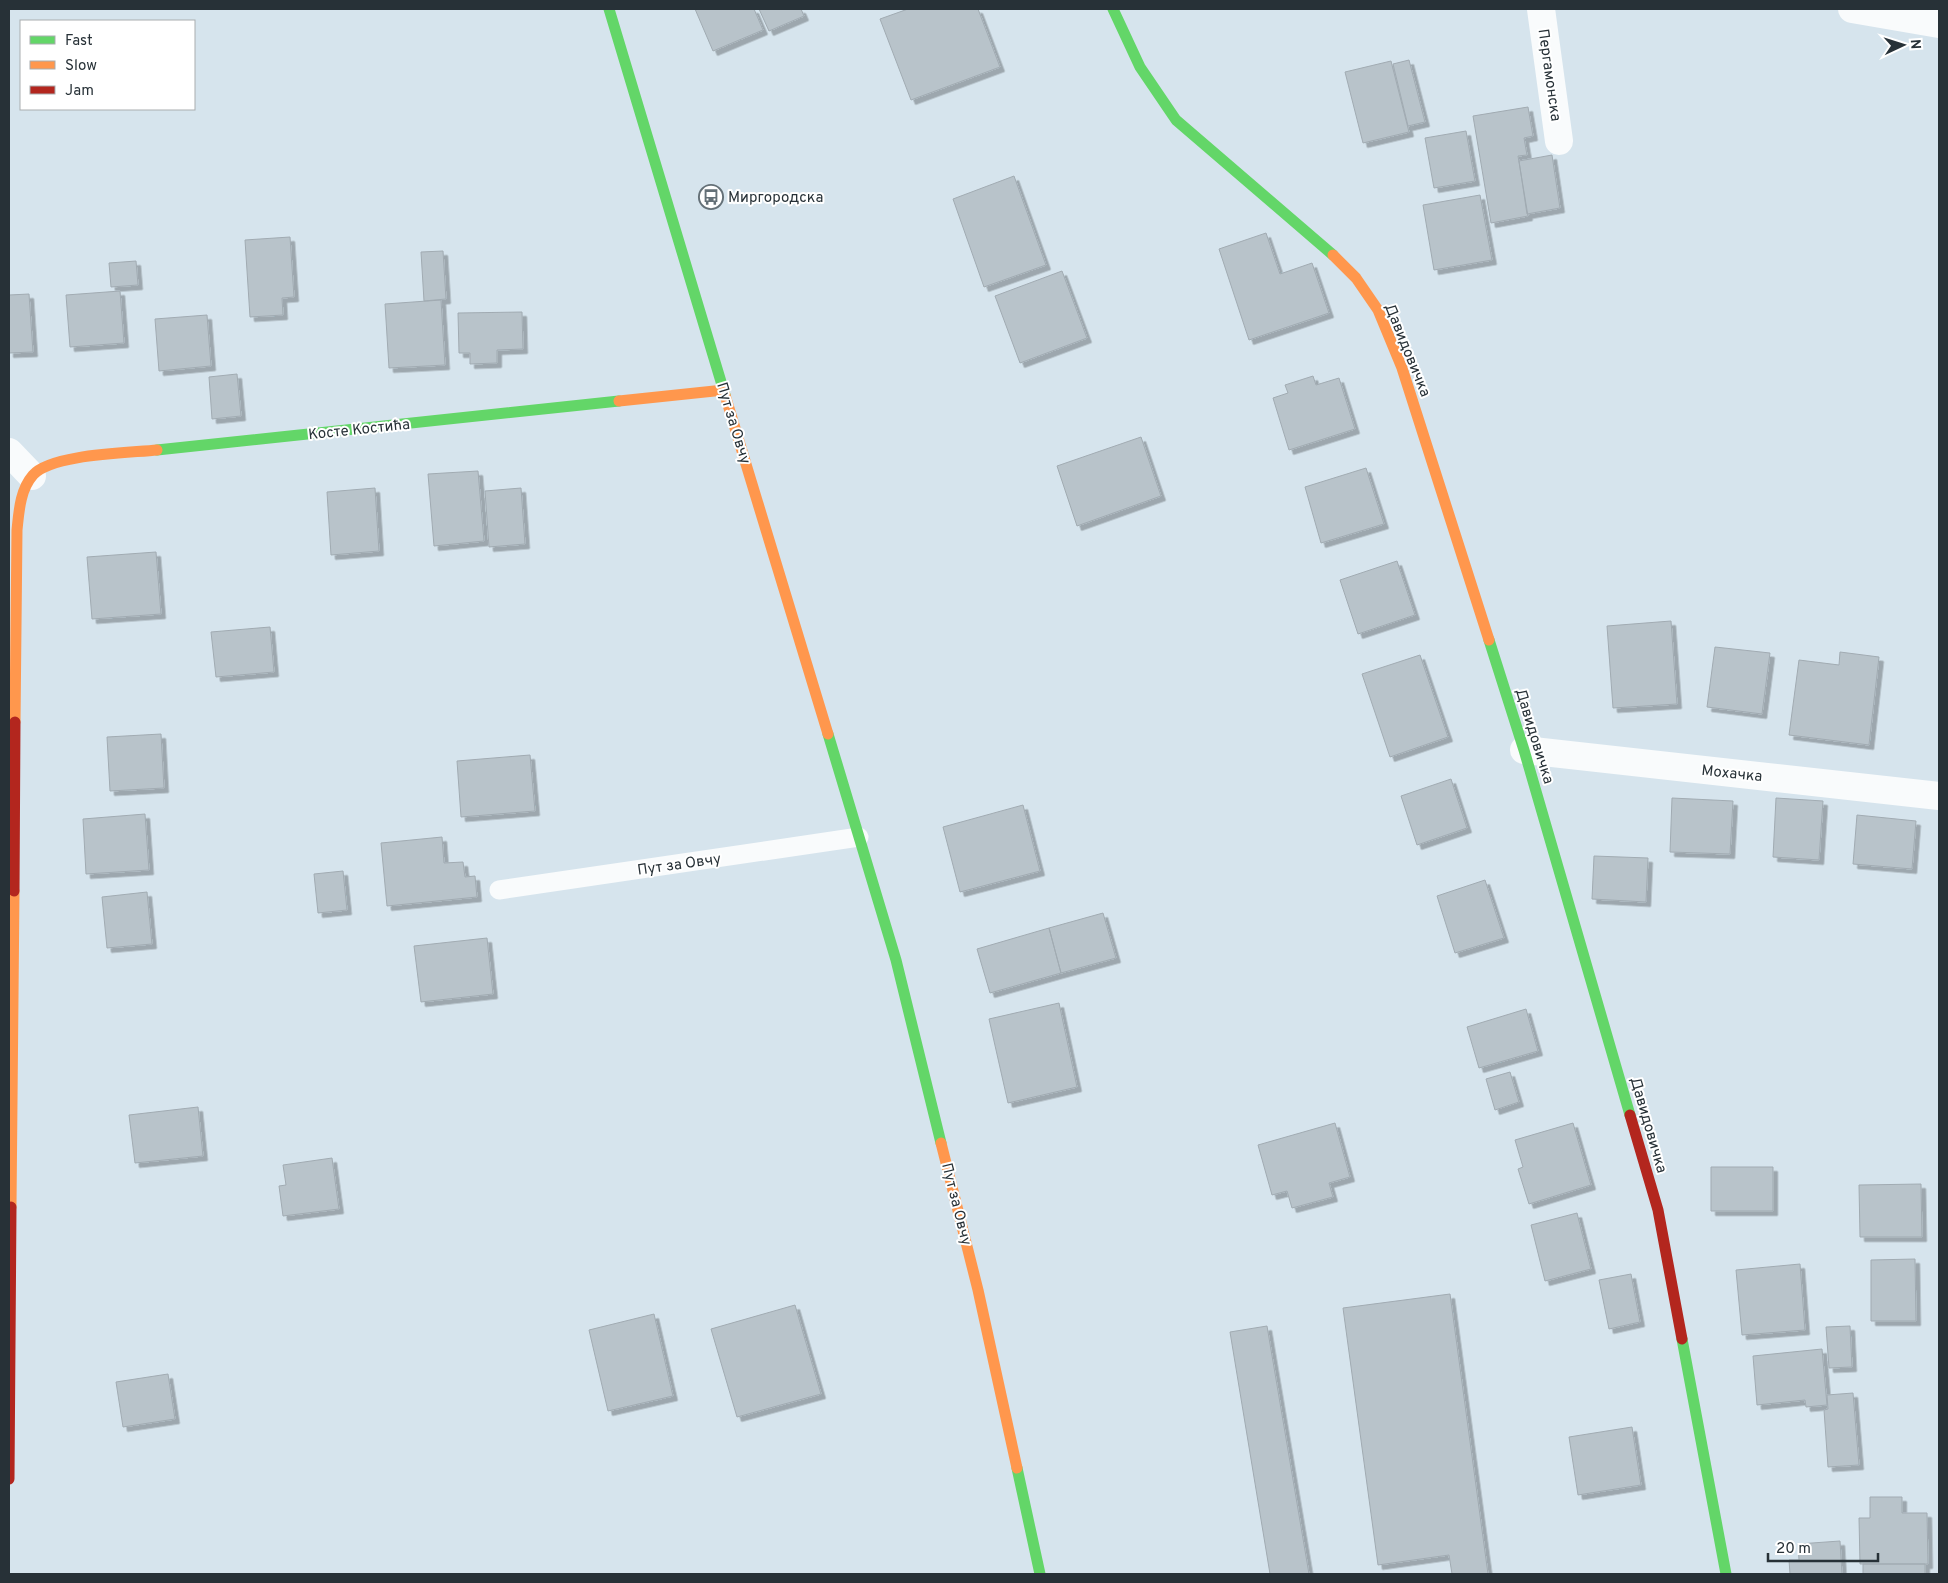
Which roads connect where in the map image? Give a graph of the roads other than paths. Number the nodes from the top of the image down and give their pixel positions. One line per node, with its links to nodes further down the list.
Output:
1 (609, 9): 7 (street, Пут за Овчу)
2 (1113, 9): 10 (street, Давидовичка)
3 (1541, 9): 6 (street, Пергамонска)
4 (1852, 9): 5 (street)
5 (1939, 24)
6 (1559, 141)
7 (724, 390): 9 (street, Косте Костића); 13 (street, Пут за Овчу)
8 (9, 452): 9 (street)
9 (32, 476): 11 (street)
10 (1524, 750): 12 (street, Мохачка); 20 (street, Давидовичка)
11 (12, 763): 15 (street)
12 (1939, 796)
13 (859, 837): 14 (lane, Пут за Овчу); 19 (street, Пут за Овчу)
14 (499, 890)
15 (11, 945): 16 (street)
16 (10, 1105): 17 (street)
17 (9, 1465): 18 (street)
18 (9, 1479)
19 (1040, 1574)
20 (1726, 1574)

